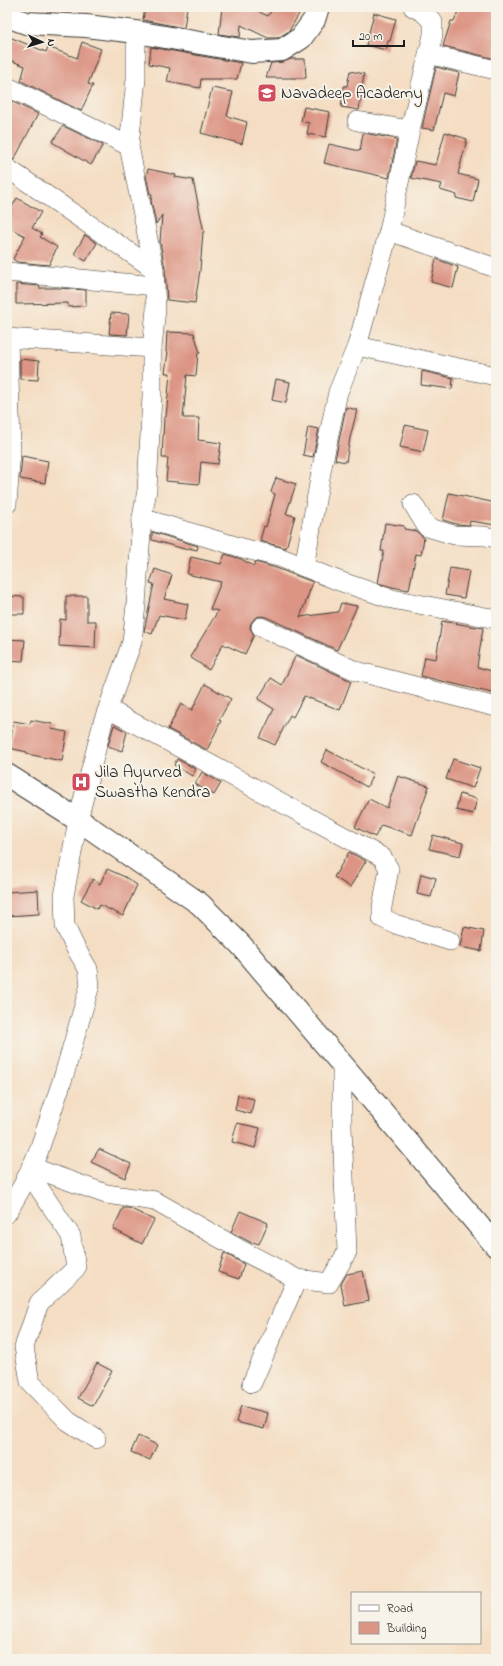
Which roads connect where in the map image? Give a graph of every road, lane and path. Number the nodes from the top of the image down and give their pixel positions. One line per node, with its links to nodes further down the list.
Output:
1 (414, 7): 5 (street)
2 (315, 8): 4 (street)
3 (7, 16): 4 (street)
4 (136, 32): 10 (street)
5 (428, 54): 6 (street); 9 (street)
6 (496, 70)
7 (10, 88): 10 (street)
8 (357, 122): 9 (street)
9 (410, 130): 12 (street)
10 (129, 146): 15 (street)
11 (7, 168): 15 (street)
12 (389, 231): 13 (street); 17 (street)
13 (496, 268)
14 (7, 272): 15 (street)
15 (155, 278): 18 (street)
16 (7, 338): 18 (street); 20 (street)
17 (357, 346): 19 (street); 24 (street)
18 (152, 348): 22 (street)
19 (496, 376)
20 (7, 504)
21 (413, 504): 23 (street)
22 (142, 518): 24 (street); 28 (street)
23 (496, 538)
24 (304, 567): 25 (street)
25 (496, 619)
26 (261, 627): 27 (street)
27 (496, 707)
28 (108, 709): 30 (street); 31 (street)
29 (7, 775): 30 (street)
30 (78, 820): 32 (street); 33 (street)
31 (450, 941)
32 (342, 1063): 35 (street); 36 (street)
33 (30, 1170): 34 (street); 36 (street); 38 (street)
34 (7, 1213)
35 (496, 1246)
36 (297, 1279): 37 (street)
37 (252, 1383)
38 (96, 1439)

